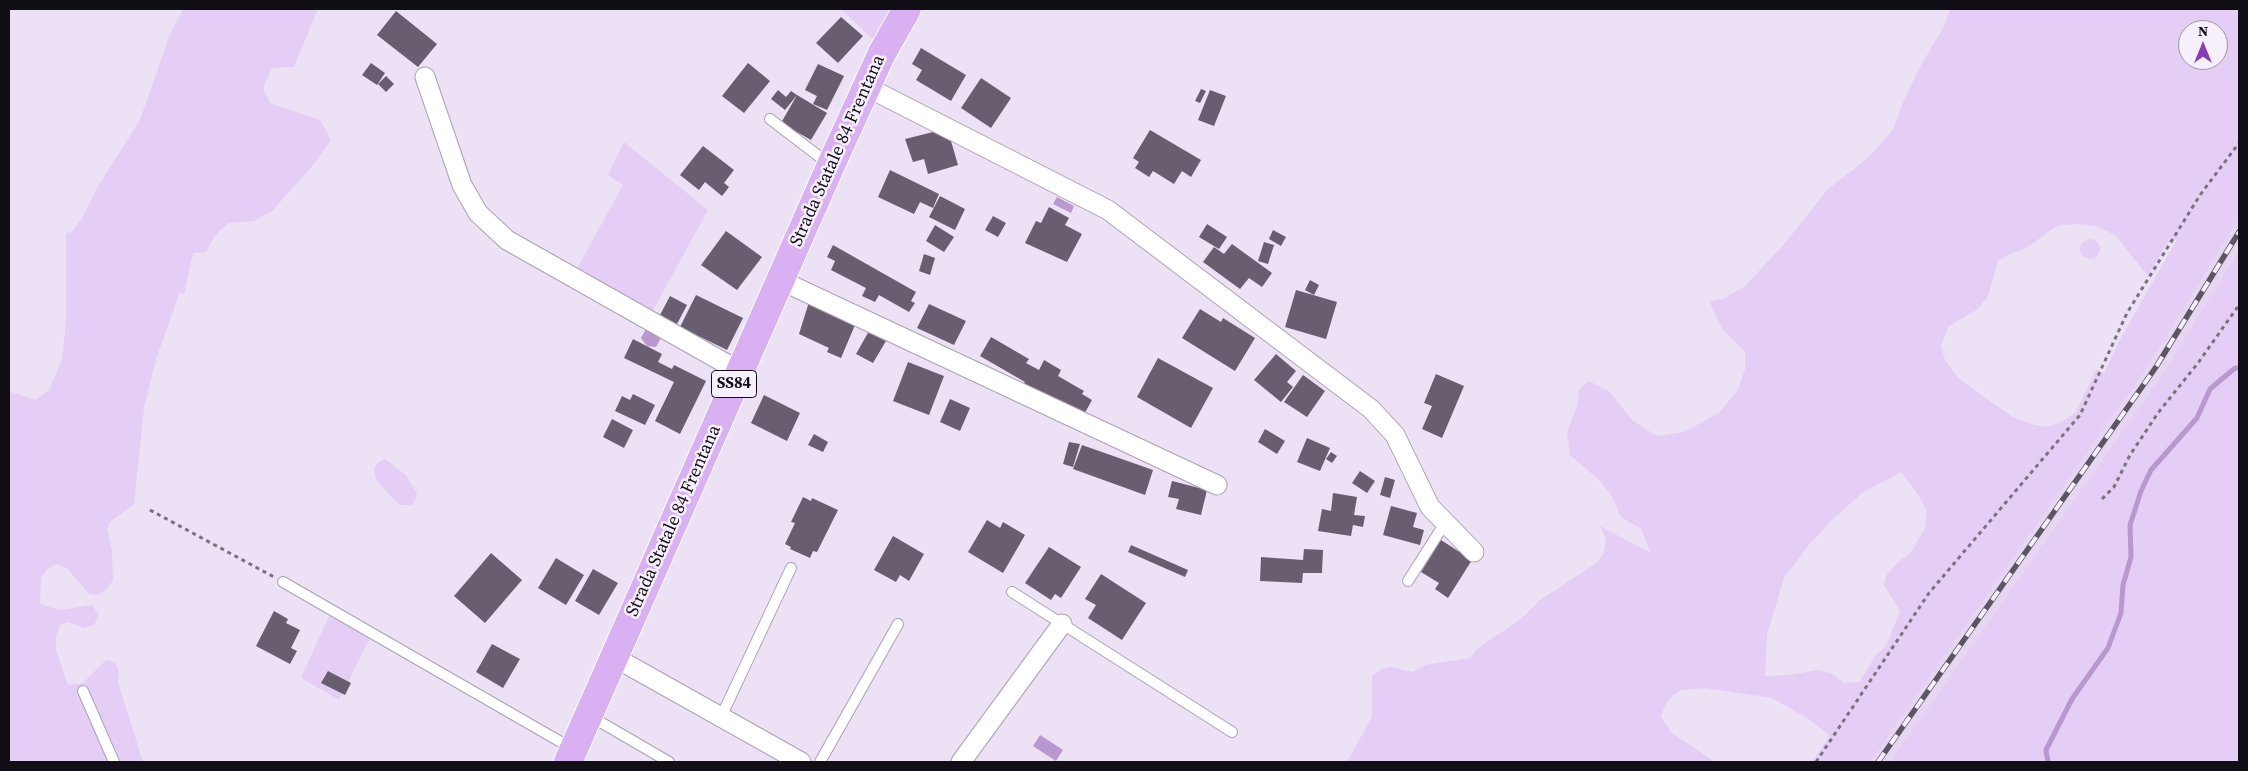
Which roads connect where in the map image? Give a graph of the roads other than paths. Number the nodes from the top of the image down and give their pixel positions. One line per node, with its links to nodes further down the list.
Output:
1 (906, 9): 3 (main road, Strada Statale 84 Frentana / SS84)
2 (424, 77): 7 (street)
3 (866, 87): 5 (main road, Strada Statale 84 Frentana / SS84); 9 (street)
4 (770, 119): 5 (lane)
5 (831, 165): 6 (main road, Strada Statale 84 Frentana / SS84)
6 (780, 280): 7 (main road, Strada Statale 84 Frentana / SS84); 8 (street)
7 (740, 371): 17 (main road, Strada Statale 84 Frentana / SS84)
8 (1217, 486)
9 (1445, 523): 10 (street); 12 (lane)
10 (1474, 552)
11 (790, 568): 20 (lane)
12 (1408, 581)
13 (283, 582): 22 (lane)
14 (1012, 592): 16 (lane)
15 (898, 624): 26 (lane)
16 (1062, 624): 21 (lane); 27 (street)
17 (614, 657): 19 (main road, Strada Statale 84 Frentana / SS84); 20 (street)
18 (83, 691): 23 (lane)
19 (589, 715): 22 (main road, Strada Statale 84 Frentana / SS84); 24 (lane)
20 (721, 717): 25 (street)
21 (1232, 732)
22 (571, 756)
23 (114, 762)
24 (669, 762)
25 (801, 762)
26 (820, 762)
27 (961, 762)

